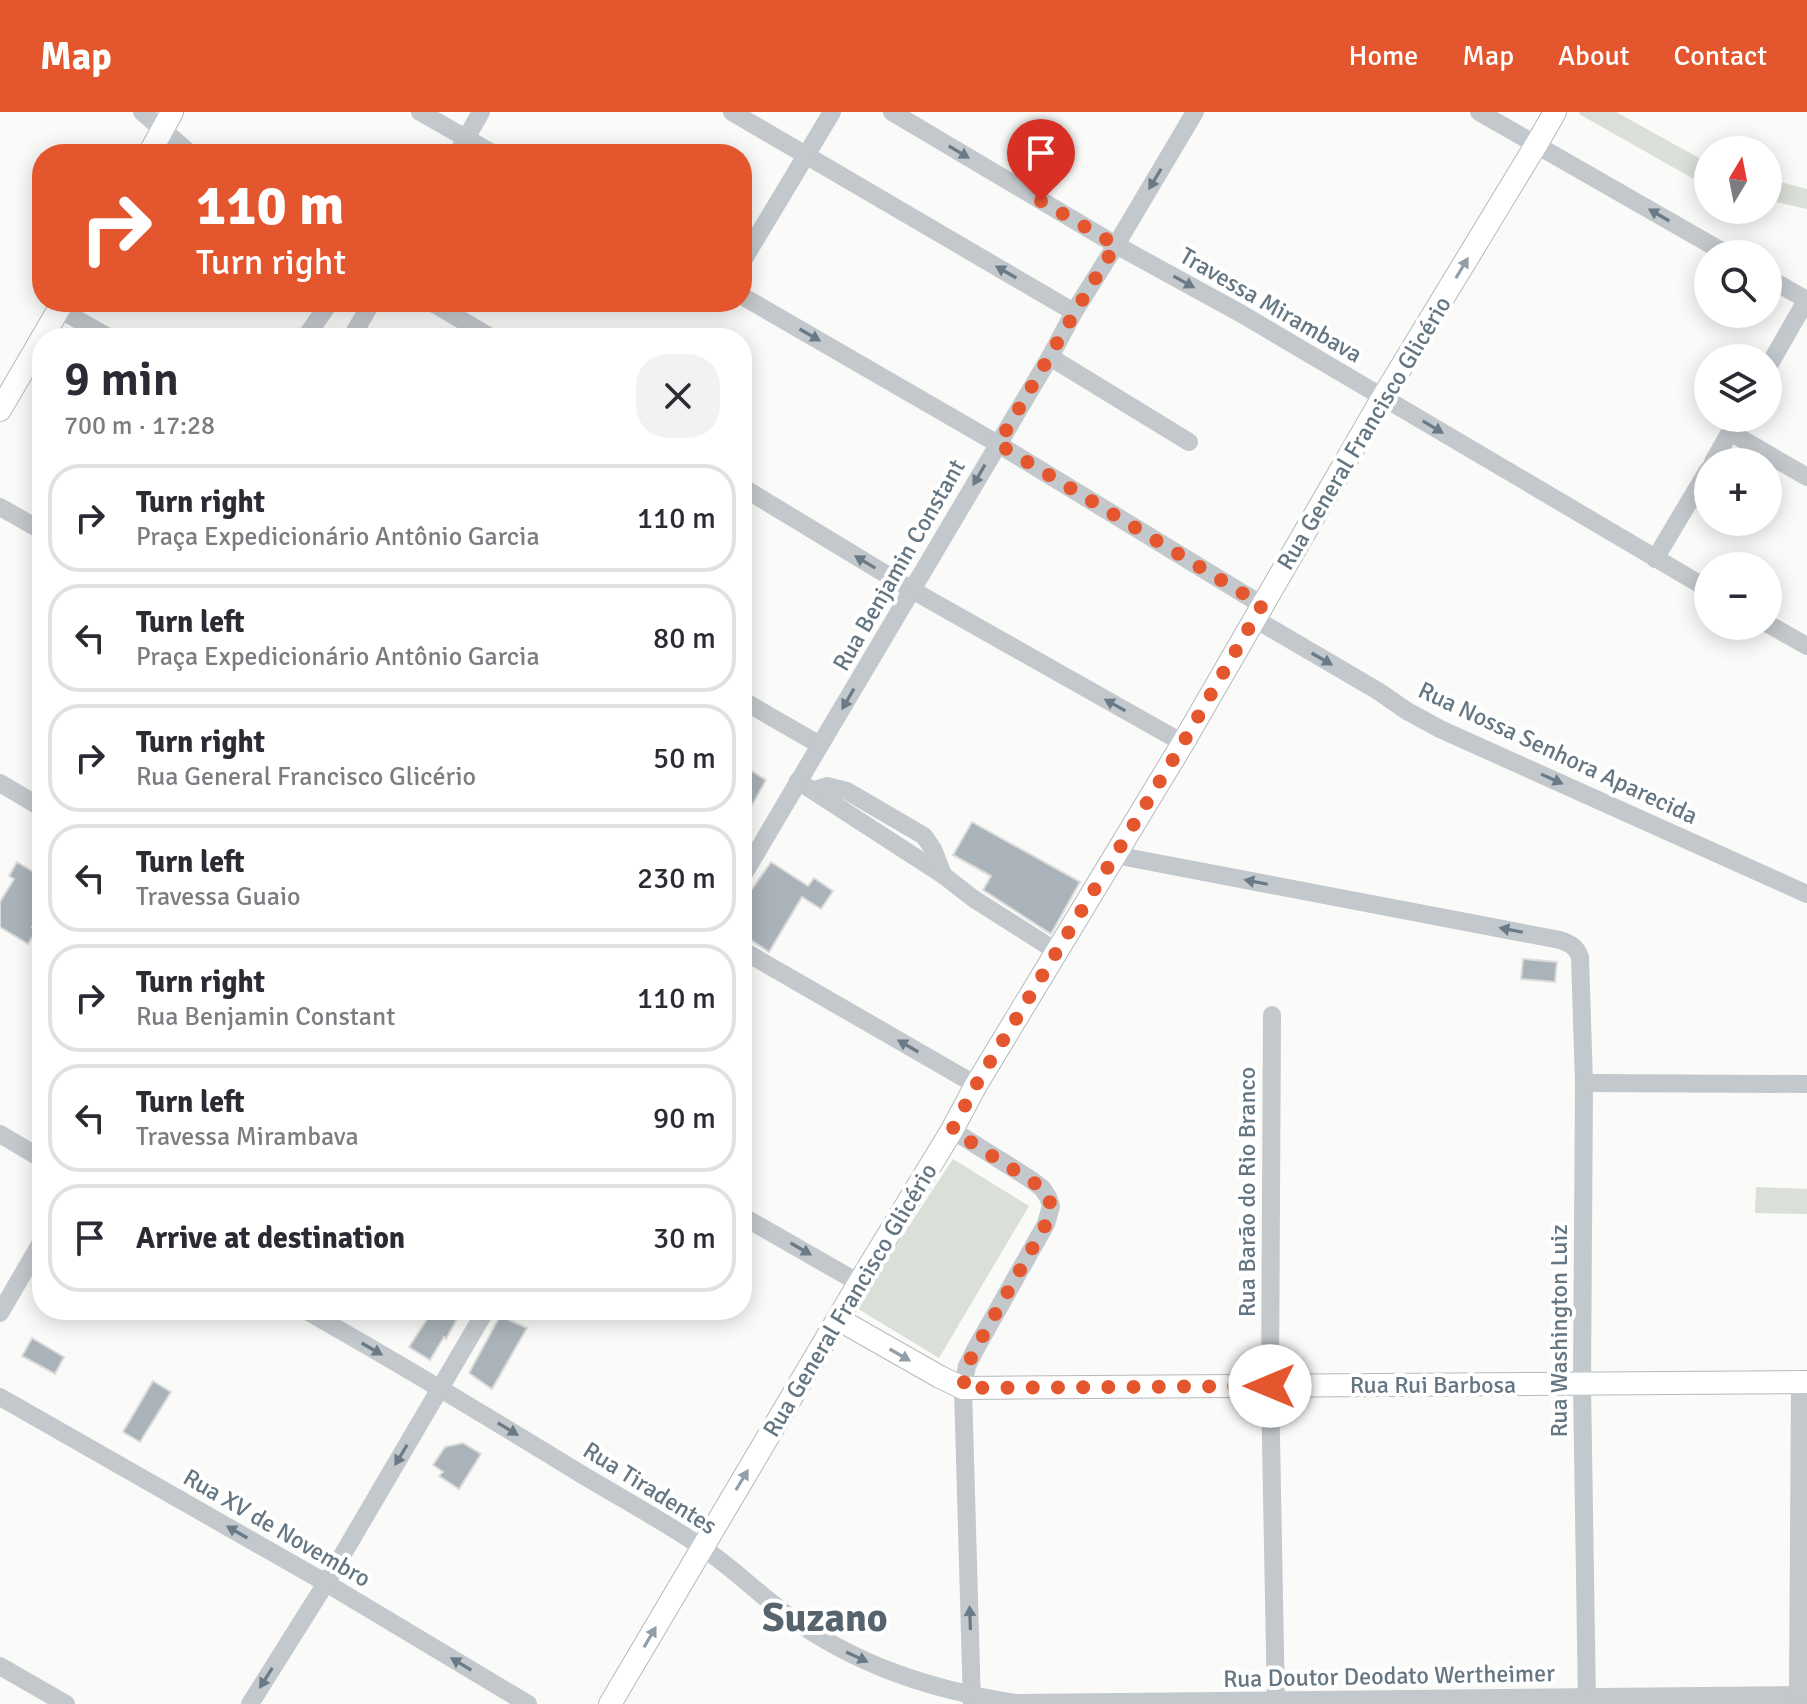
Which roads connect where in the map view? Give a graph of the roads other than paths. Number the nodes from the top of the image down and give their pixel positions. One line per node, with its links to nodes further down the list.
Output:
1 (142, 112): 10 (street)
2 (420, 112): 13 (street)
3 (481, 112): 14 (street)
4 (732, 112): 16 (street)
5 (832, 112): 16 (street)
6 (892, 112): 19 (street, Travessa Mirambava, one-way to 19)
7 (1195, 112): 19 (street, Rua Benjamin Constant, one-way to 19)
8 (1479, 112): 15 (street)
9 (1555, 112): 15 (main road, Rua General Francisco Glicério)
10 (167, 120): 11 (main road); 12 (street)
11 (154, 144)
12 (184, 144)
13 (460, 144)
14 (463, 144)
15 (1536, 145): 17 (street, one-way to 15); 31 (main road, Rua General Francisco Glicério, one-way to 15)
16 (806, 155): 18 (street); 25 (street, one-way to 16)
17 (1702, 240)
18 (752, 245)
19 (1116, 245): 25 (street, Rua Benjamin Constant); 31 (street, Travessa Mirambava, one-way to 31)
20 (1782, 286): 21 (street)
21 (1807, 300): 28 (street)
22 (752, 302): 35 (street, Rua Nossa Senhora Aparecida, one-way to 35)
23 (71, 312): 26 (street)
24 (448, 312): 27 (street)
25 (1074, 312): 30 (street, Rua Benjamin Constant)
26 (95, 328)
27 (475, 328)
28 (1781, 344)
29 (32, 353): 32 (main road)
30 (1050, 357): 34 (street); 35 (street, Rua Benjamin Constant)
31 (1383, 397): 41 (street, Travessa Mirambava, one-way to 41); 44 (main road, Rua General Francisco Glicério)
32 (3, 398)
33 (1744, 432): 36 (street)
34 (1189, 442)
35 (998, 444): 43 (street, Rua Benjamin Constant, one-way to 43); 44 (street, Rua Nossa Senhora Aparecida)
36 (1807, 477)
37 (752, 493): 43 (street, one-way to 37)
38 (1694, 494): 41 (street)
39 (0, 507): 40 (street)
40 (32, 525)
41 (1655, 559): 42 (street, Travessa Mirambava)
42 (1694, 581)
43 (912, 590): 48 (street, one-way to 43); 49 (street, Rua Benjamin Constant, one-way to 49)
44 (1258, 612): 48 (main road, Rua General Francisco Glicério); 55 (street, Rua Nossa Senhora Aparecida, one-way to 55)
45 (1782, 632): 46 (street)
46 (1807, 646)
47 (752, 706): 49 (street)
48 (1183, 743): 53 (main road, Rua General Francisco Glicério)
49 (820, 745): 51 (street, Rua Benjamin Constant)
50 (0, 783): 52 (street)
51 (806, 786): 54 (street, Rua Benjamin Constant); 56 (street)
52 (32, 802)
53 (1115, 855): 56 (main road, Rua General Francisco Glicério); 59 (street, Rua Washington Luiz, one-way to 53)
54 (752, 863)
55 (1807, 894)
56 (1056, 951): 61 (main road, Rua General Francisco Glicério)
57 (752, 956): 61 (street, one-way to 57)
58 (1272, 1015): 74 (street, Rua Barão do Rio Branco)
59 (1584, 1083): 60 (street); 73 (street, Rua Washington Luiz)
60 (1807, 1084)
61 (976, 1085): 62 (main road, Rua General Francisco Glicério)
62 (952, 1130): 67 (main road, Rua General Francisco Glicério); 76 (street)
63 (0, 1134): 64 (street)
64 (32, 1153)
65 (752, 1222): 67 (street, one-way to 67)
66 (32, 1258): 68 (street)
67 (859, 1283): 69 (main road, Rua General Francisco Glicério)
68 (0, 1313)
69 (838, 1319): 76 (main road, one-way to 76); 78 (main road, Rua General Francisco Glicério, one-way to 69)
70 (322, 1320): 75 (street, Rua Tiradentes, one-way to 75)
71 (480, 1320): 75 (street)
72 (1804, 1382): 73 (main road, Rua Rui Barbosa); 81 (street)
73 (1582, 1384): 74 (main road, Rua Rui Barbosa); 84 (street, Rua Washington Luiz)
74 (1270, 1386): 76 (main road, Rua Rui Barbosa); 85 (street, Rua Barão do Rio Branco)
75 (441, 1388): 78 (street, Rua Tiradentes, one-way to 78); 79 (street, one-way to 79)
76 (963, 1388): 82 (street, one-way to 76)
77 (0, 1397): 79 (street, Rua XV de Novembro, one-way to 77)
78 (702, 1547): 82 (street, Rua Tiradentes, one-way to 82); 89 (main road, Rua General Francisco Glicério, one-way to 78)
79 (326, 1583): 87 (street, one-way to 87); 88 (street, Rua XV de Novembro, one-way to 79)
80 (0, 1666): 86 (street)
81 (1802, 1695): 83 (street, Rua Doutor Deodato Wertheimer)
82 (972, 1700): 85 (street, Rua Doutor Deodato Wertheimer)
83 (1776, 1700): 84 (street, Rua Doutor Deodato Wertheimer)
84 (1587, 1701): 85 (street, Rua Doutor Deodato Wertheimer)
85 (1276, 1703)
86 (66, 1704)
87 (250, 1704)
88 (528, 1704)
89 (610, 1704)

